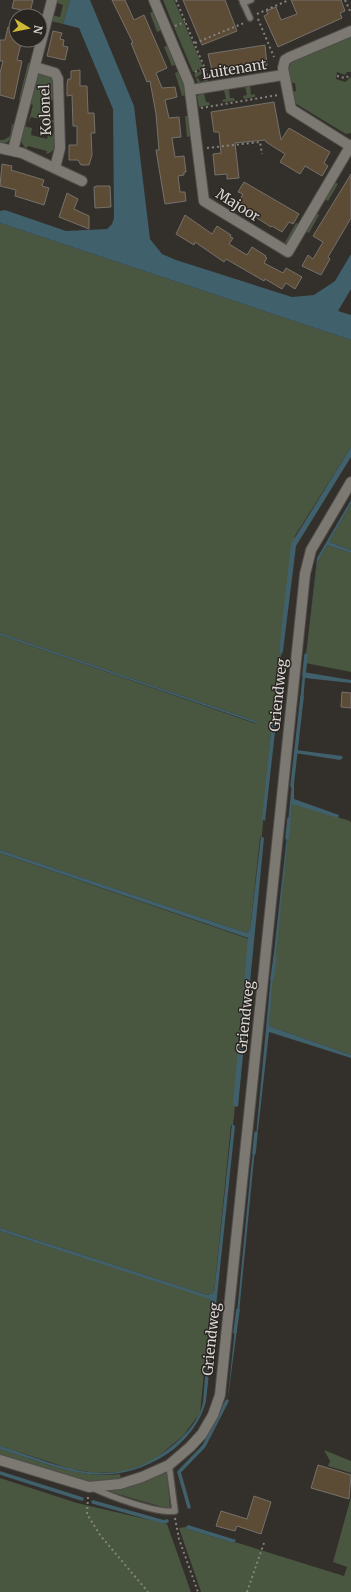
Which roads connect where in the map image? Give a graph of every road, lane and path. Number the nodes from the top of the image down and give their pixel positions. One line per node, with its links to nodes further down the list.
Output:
1 (52, 0): 14 (street, Kolonel)
2 (154, 0): 21 (street, Majoor)
3 (176, 0): 10 (path)
4 (251, 0): 6 (lane)
5 (345, 0): 7 (path)
6 (242, 2): 9 (lane)
7 (351, 13)
8 (257, 17): 13 (path)
9 (250, 18)
10 (185, 22): 11 (path); 15 (path)
11 (172, 28)
12 (351, 31): 17 (street, Luitenant)
13 (276, 62)
14 (35, 67): 29 (street, Kolonel); 31 (street, Kolonel)
15 (205, 68): 16 (path); 20 (path)
16 (192, 73)
17 (283, 75): 21 (street, Luitenant); 26 (street, Luitenant)
18 (351, 75): 19 (path)
19 (337, 76)
20 (211, 82)
21 (190, 90): 26 (street, Majoor)
22 (280, 95): 24 (path)
23 (198, 108): 24 (path)
24 (202, 108): 25 (path)
25 (202, 116)
26 (351, 146)
27 (0, 148): 29 (street)
28 (206, 148): 30 (path)
29 (13, 150): 31 (street)
30 (262, 154)
31 (55, 168): 32 (street)
32 (82, 181)
33 (351, 482): 35 (street, Griendweg)
34 (0, 1460): 36 (street)
35 (169, 1465): 36 (street, Griendweg); 38 (lane)
36 (89, 1487): 38 (lane)
37 (88, 1502): 40 (path)
38 (175, 1511): 41 (path)
39 (264, 1543): 42 (path)
40 (148, 1592)
41 (198, 1592)
42 (246, 1592)

